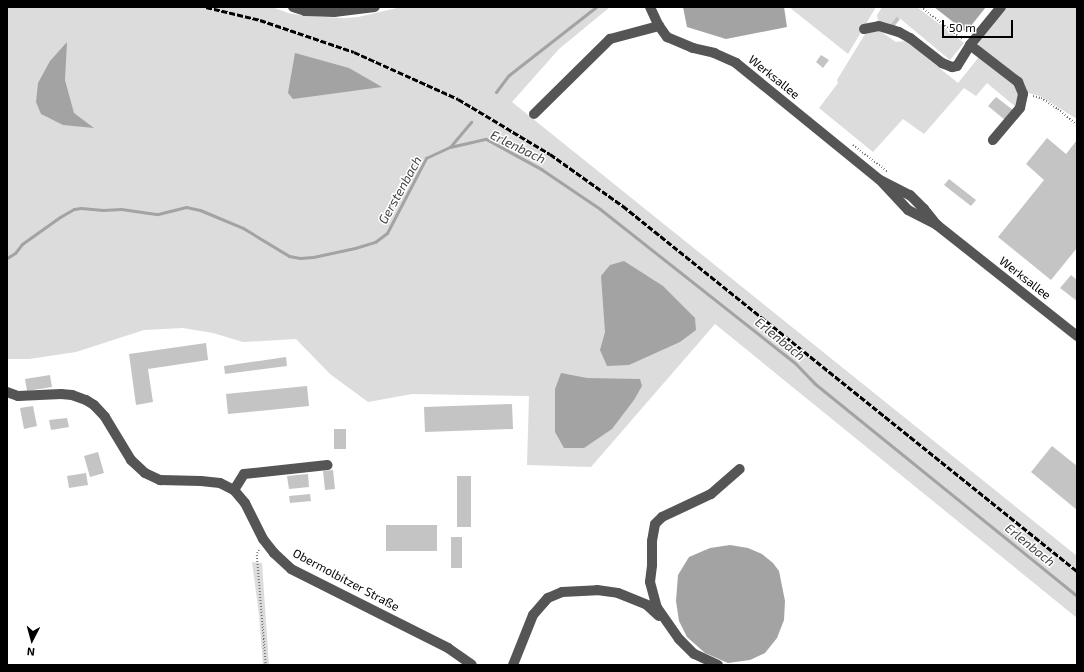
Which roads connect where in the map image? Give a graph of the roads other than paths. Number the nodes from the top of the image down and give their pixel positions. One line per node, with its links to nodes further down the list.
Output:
1 (294, 7): 2 (street)
2 (375, 7)
3 (650, 7): 5 (street, Werksallee)
4 (1000, 7): 7 (street)
5 (659, 26): 8 (street); 10 (street, Werksallee)
6 (864, 29): 7 (street)
7 (970, 45): 9 (street)
8 (534, 114)
9 (993, 140)
10 (1077, 336)
11 (7, 392): 14 (street, Obermolbitzer Straße)
12 (328, 465): 14 (street)
13 (740, 469): 15 (street)
14 (234, 490): 16 (street, Obermolbitzer Straße)
15 (667, 623): 17 (street); 18 (street)
16 (472, 665)
17 (513, 665)
18 (718, 665)

